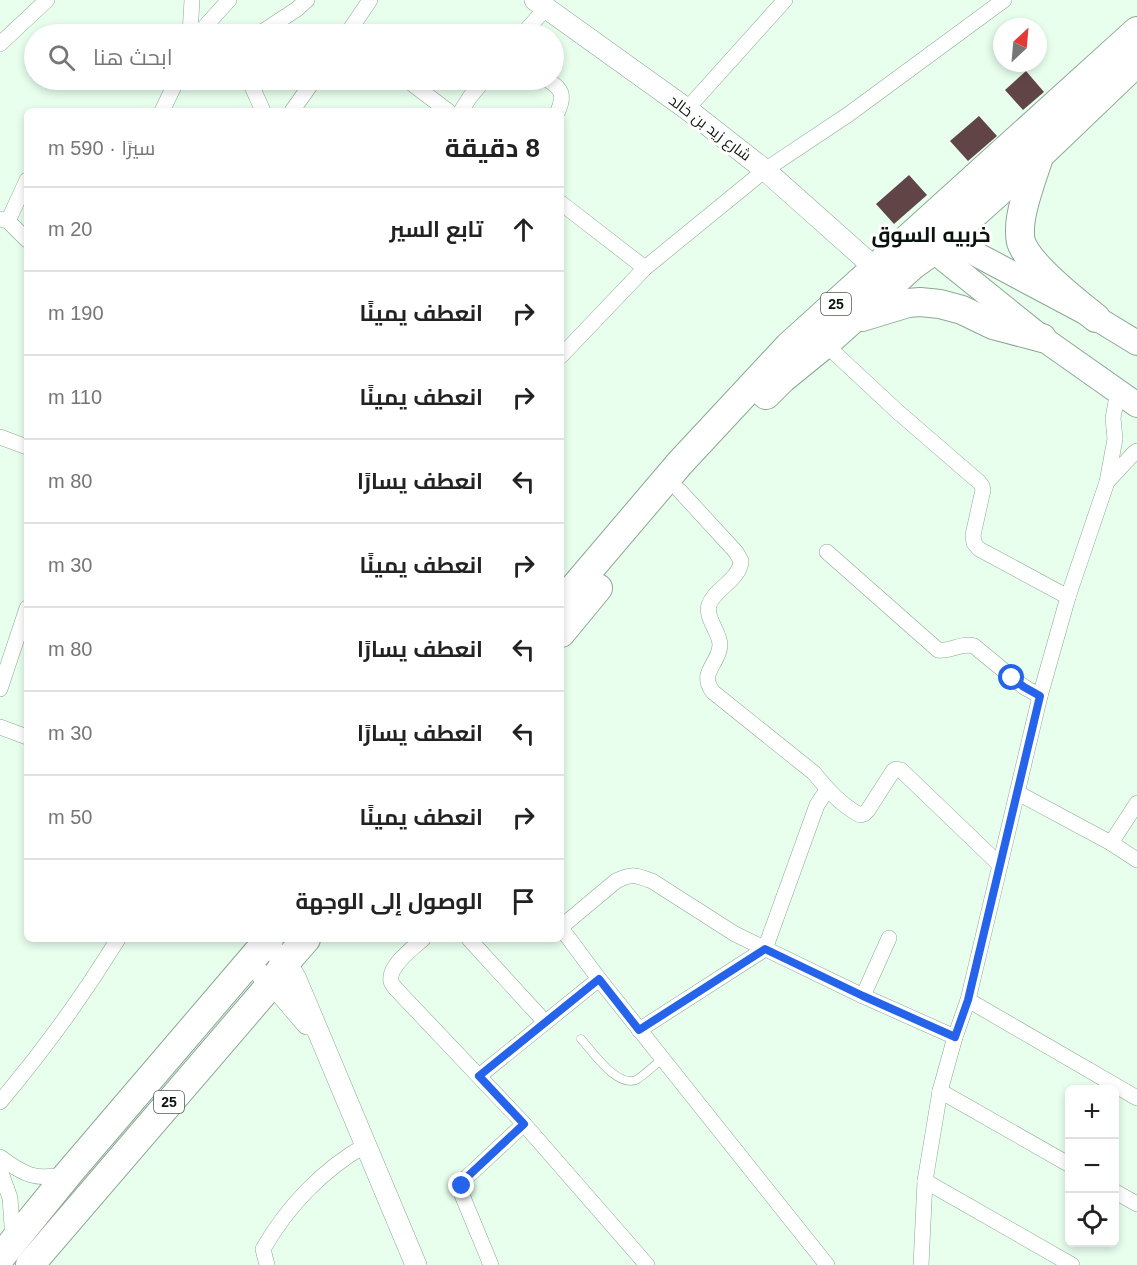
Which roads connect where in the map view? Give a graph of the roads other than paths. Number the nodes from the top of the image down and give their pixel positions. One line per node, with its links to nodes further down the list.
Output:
1 (47, 0): 15 (street)
2 (192, 0): 9 (street)
3 (229, 0): 10 (street)
4 (307, 0): 11 (street)
5 (370, 0): 12 (street)
6 (785, 0): 29 (street)
7 (1004, 0): 31 (street)
8 (541, 4): 13 (street); 29 (main road, شارع زيد بن خالد)
9 (196, 24)
10 (206, 24)
11 (274, 24)
12 (354, 24)
13 (530, 24)
14 (1137, 31): 35 (highway, 25)
15 (0, 44)
16 (1137, 62): 30 (highway, 25)
17 (172, 90): 23 (street)
18 (254, 90): 24 (street)
19 (307, 90): 25 (street)
20 (420, 90): 26 (street)
21 (476, 90): 27 (street)
22 (559, 90): 28 (street)
23 (163, 108)
24 (262, 108)
25 (294, 108)
26 (444, 108)
27 (463, 108)
28 (559, 108)
29 (687, 109): 31 (main road, شارع زيد بن خالد)
30 (1040, 154): 35 (highway, 25); 39 (highway)
31 (765, 170): 37 (street); 38 (main road, شارع زيد بن خالد)
32 (24, 185): 34 (street)
33 (564, 205): 37 (street)
34 (4, 220): 36 (street)
35 (931, 234): 38 (highway, 25); 39 (main road); 40 (highway, 25); 41 (main road)
36 (24, 237)
37 (645, 268): 44 (street)
38 (875, 268): 53 (highway, 25)
39 (1096, 318): 42 (main road)
40 (854, 319): 41 (highway); 43 (highway, 25)
41 (1042, 338): 45 (main road)
42 (1137, 343)
43 (825, 344): 50 (highway, 25); 52 (street)
44 (564, 353)
45 (1127, 398): 49 (street)
46 (0, 437): 47 (street)
47 (24, 446)
48 (1137, 451): 49 (street)
49 (1107, 482): 52 (street)
50 (679, 490): 55 (highway, 25); 60 (street)
51 (827, 552): 57 (street)
52 (1068, 597): 57 (street)
53 (564, 599)
54 (24, 617): 56 (street)
55 (564, 629)
56 (0, 689)
57 (1040, 696): 61 (street)
58 (0, 727): 59 (street)
59 (24, 737)
60 (827, 790): 65 (street); 73 (street)
61 (1018, 793): 63 (street); 65 (street)
62 (1137, 803): 63 (street)
63 (1111, 843): 64 (street)
64 (1137, 860)
65 (1000, 865): 77 (street)
66 (564, 925): 73 (street)
67 (564, 932): 75 (street)
68 (889, 938): 76 (street)
69 (116, 942): 86 (street)
70 (300, 942): 74 (highway, 25)
71 (420, 942): 83 (street)
72 (472, 942): 78 (street)
73 (765, 949): 76 (street); 79 (street)
74 (268, 958): 88 (main road); 92 (highway, 25); 98 (highway, 25)
75 (599, 979): 78 (street); 79 (street)
76 (863, 996): 80 (street)
77 (968, 1000): 80 (street); 85 (street)
78 (545, 1022): 83 (street)
79 (639, 1030): 82 (street)
80 (955, 1037): 84 (street)
81 (581, 1039): 82 (lane)
82 (663, 1059): 104 (street)
83 (479, 1076): 87 (street)
84 (940, 1091): 90 (street); 93 (street)
85 (1137, 1098)
86 (0, 1102)
87 (524, 1124): 102 (street); 103 (street)
88 (366, 1145): 96 (street); 101 (main road)
89 (0, 1157): 92 (street)
90 (1065, 1162)
91 (0, 1170): 97 (street)
92 (69, 1173): 97 (highway, 25)
93 (925, 1182): 105 (street); 106 (street)
94 (1118, 1193): 95 (street)
95 (1137, 1204)
96 (263, 1249): 99 (street); 100 (street)
97 (7, 1250)
98 (30, 1265)
99 (252, 1265)
100 (267, 1265)
101 (416, 1265)
102 (491, 1265)
103 (647, 1265)
104 (827, 1265)
105 (921, 1265)
106 (1072, 1265)

